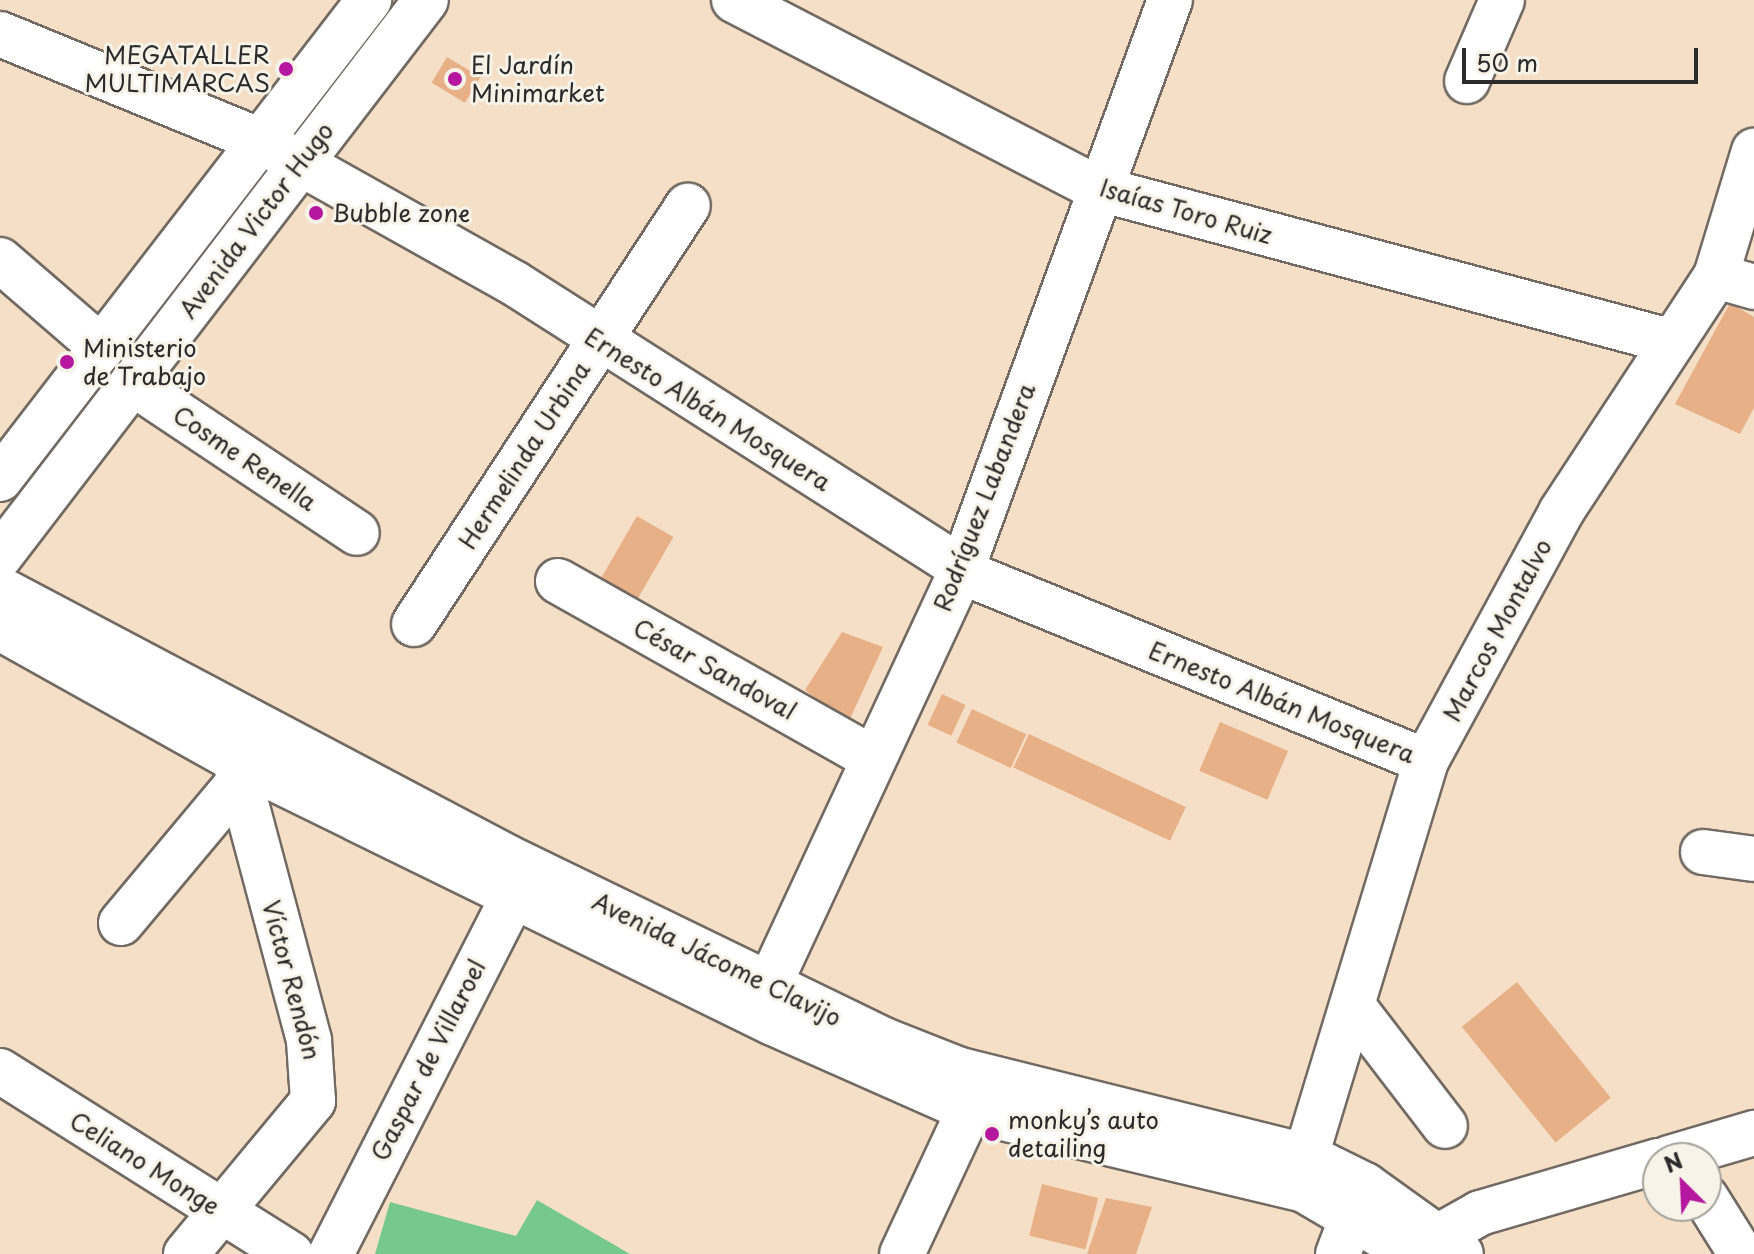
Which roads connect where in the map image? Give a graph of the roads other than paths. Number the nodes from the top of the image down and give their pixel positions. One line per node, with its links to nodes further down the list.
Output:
1 (369, 0): 8 (street, Avenida Victor Hugo)
2 (426, 0): 10 (street, Avenida Victor Hugo)
3 (734, 0): 11 (street, Isaías Toro Ruiz)
4 (1170, 0): 11 (street, Rodríguez Labandera)
5 (1502, 0): 7 (street)
6 (0, 34): 8 (street, Ernesto Albán Mosquera)
7 (1467, 81)
8 (259, 140): 10 (street, Ernesto Albán Mosquera); 17 (street, Avenida Victor Hugo)
9 (1754, 151): 14 (street, Marcos Montalvo)
10 (299, 162): 15 (street, Ernesto Albán Mosquera); 18 (street, Avenida Victor Hugo)
11 (1096, 188): 16 (street, Isaías Toro Ruiz); 22 (street, Rodríguez Labandera)
12 (688, 206): 15 (street, Hermelinda Urbina)
13 (0, 260): 17 (street)
14 (1735, 282): 16 (street, Marcos Montalvo)
15 (598, 341): 22 (street, Ernesto Albán Mosquera); 25 (street, Hermelinda Urbina)
16 (1669, 341): 28 (street, Marcos Montalvo)
17 (102, 348): 19 (street, Avenida Victor Hugo)
18 (132, 383): 20 (street, Cosme Renella); 21 (street, Avenida Victor Hugo)
19 (0, 479)
20 (357, 533)
21 (0, 556)
22 (962, 569): 27 (street, Rodríguez Labandera); 28 (street, Ernesto Albán Mosquera)
23 (558, 581): 27 (street, César Sandoval)
24 (0, 589): 32 (street, Avenida Jácome Clavijo)
25 (414, 624)
26 (0, 628): 29 (street, Avenida Jácome Clavijo)
27 (872, 758): 34 (street, Rodríguez Labandera)
28 (1426, 761): 35 (street, Marcos Montalvo)
29 (236, 770): 32 (street, Avenida Jácome Clavijo); 33 (street); 44 (street, Víctor Rendón)
30 (1703, 852): 31 (street)
31 (1754, 859)
32 (520, 882): 34 (street, Avenida Jácome Clavijo); 37 (street, Avenida Jácome Clavijo); 49 (street, Gaspar de Villaroel)
33 (121, 923)
34 (770, 983): 42 (street, Avenida Jácome Clavijo)
35 (1356, 1010): 38 (street); 42 (street, Marcos Montalvo)
36 (0, 1071): 44 (street, Celiano Monge)
37 (969, 1110): 42 (street, Avenida Jácome Clavijo); 50 (street)
38 (1445, 1126)
39 (1754, 1133): 40 (street)
40 (1722, 1143)
41 (1642, 1169): 46 (street)
42 (1305, 1173): 43 (street, Avenida Jácome Clavijo)
43 (1357, 1198): 46 (street, Avenida Jácome Clavijo); 51 (street)
44 (220, 1211): 47 (street, Víctor Rendón); 48 (street, Celiano Monge)
45 (1721, 1222): 52 (street)
46 (1426, 1249)
47 (186, 1254)
48 (291, 1254)
49 (331, 1254)
50 (902, 1254)
51 (1338, 1254)
52 (1741, 1254)

